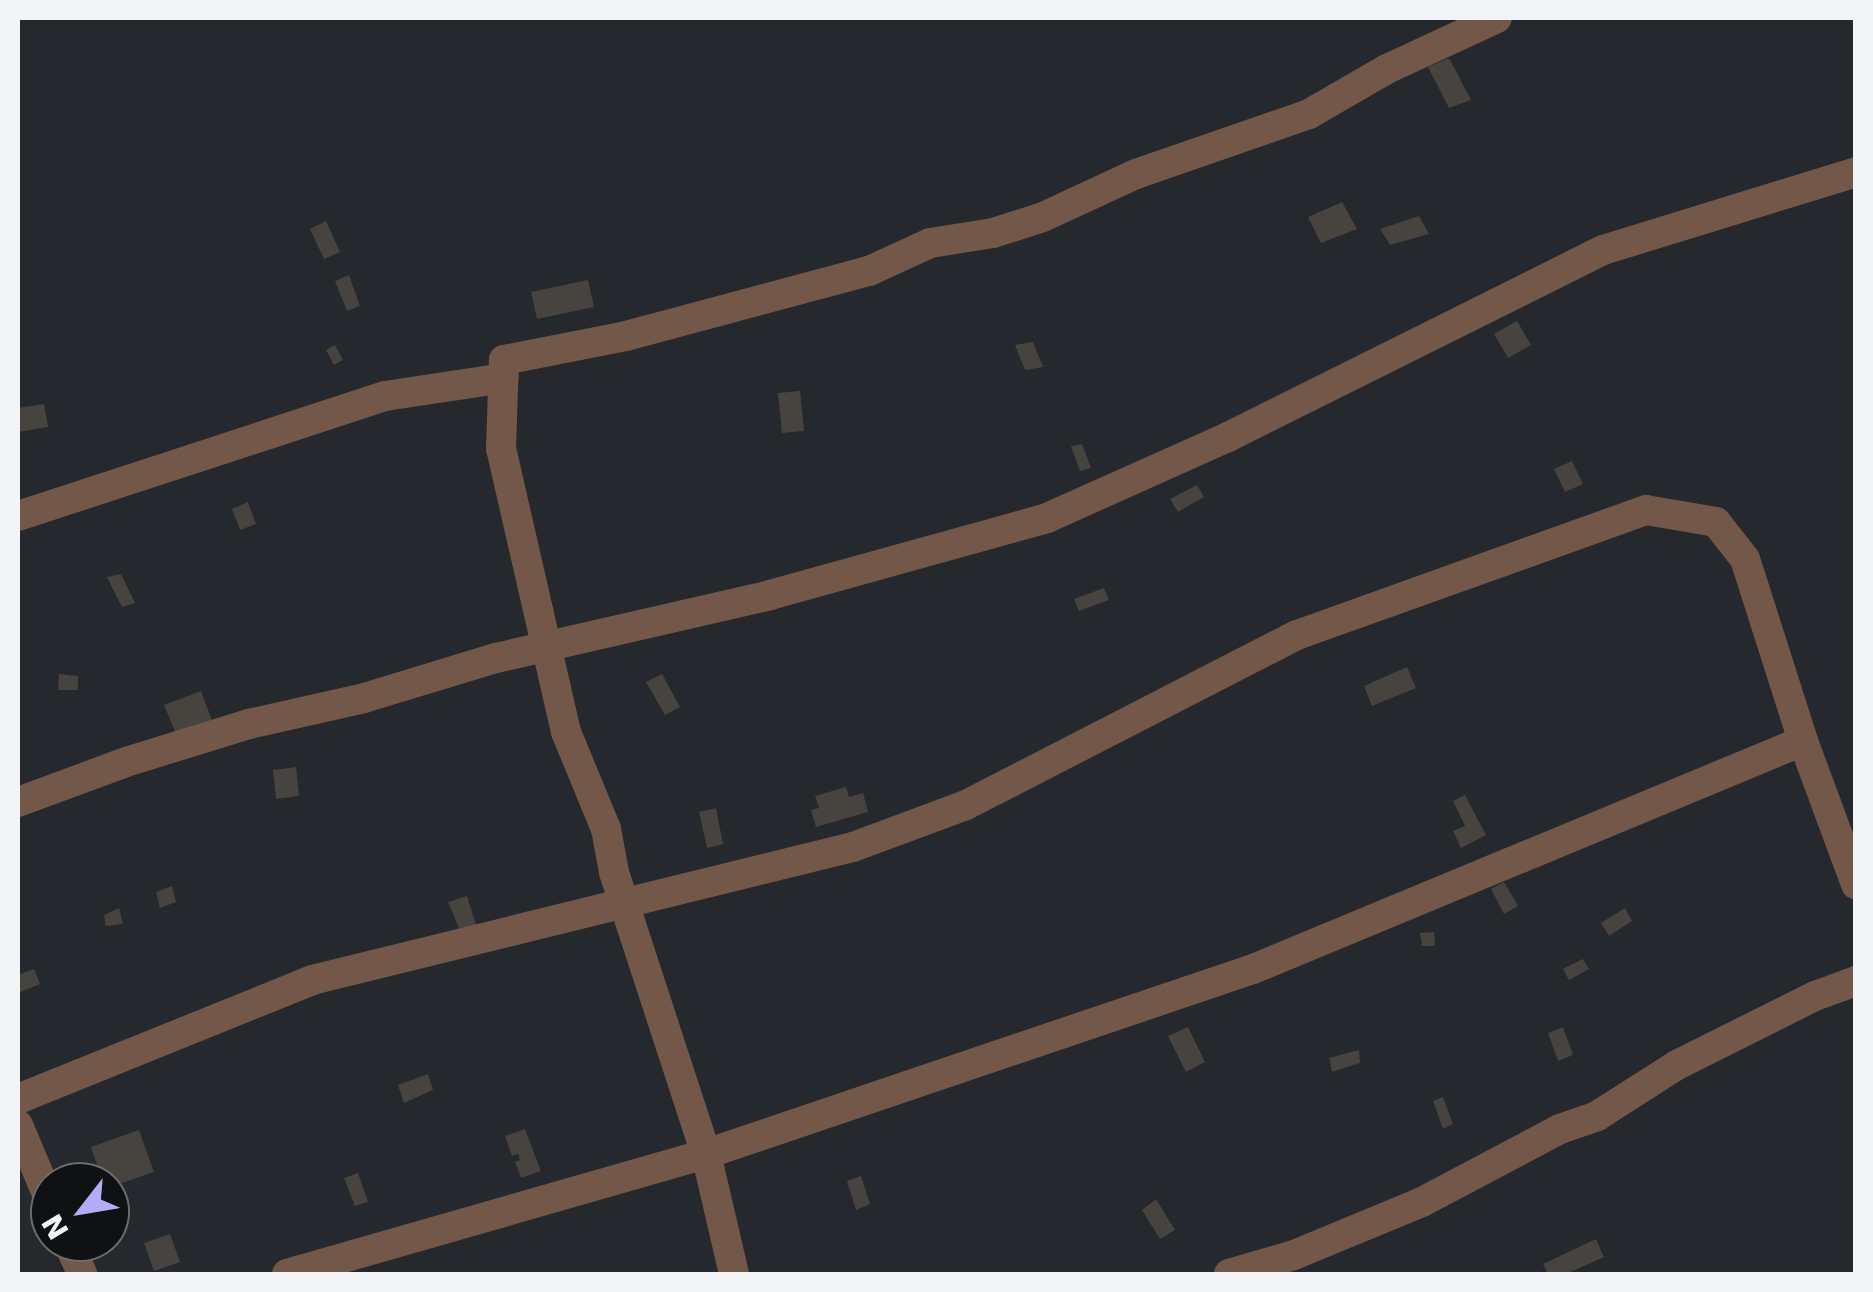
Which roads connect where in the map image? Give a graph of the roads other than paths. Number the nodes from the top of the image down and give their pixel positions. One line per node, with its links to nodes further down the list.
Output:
1 (1497, 18): 3 (street)
2 (1856, 172): 5 (street)
3 (504, 378): 4 (street); 5 (street)
4 (18, 516)
5 (547, 647): 7 (street); 9 (street)
6 (1802, 741): 8 (street); 9 (street); 13 (street)
7 (18, 802)
8 (1856, 884)
9 (624, 902): 11 (street); 13 (street)
10 (1856, 981): 17 (street)
11 (18, 1099)
12 (18, 1125): 14 (street)
13 (706, 1154): 15 (street); 16 (street)
14 (34, 1162)
15 (287, 1274)
16 (734, 1274)
17 (1229, 1274)

